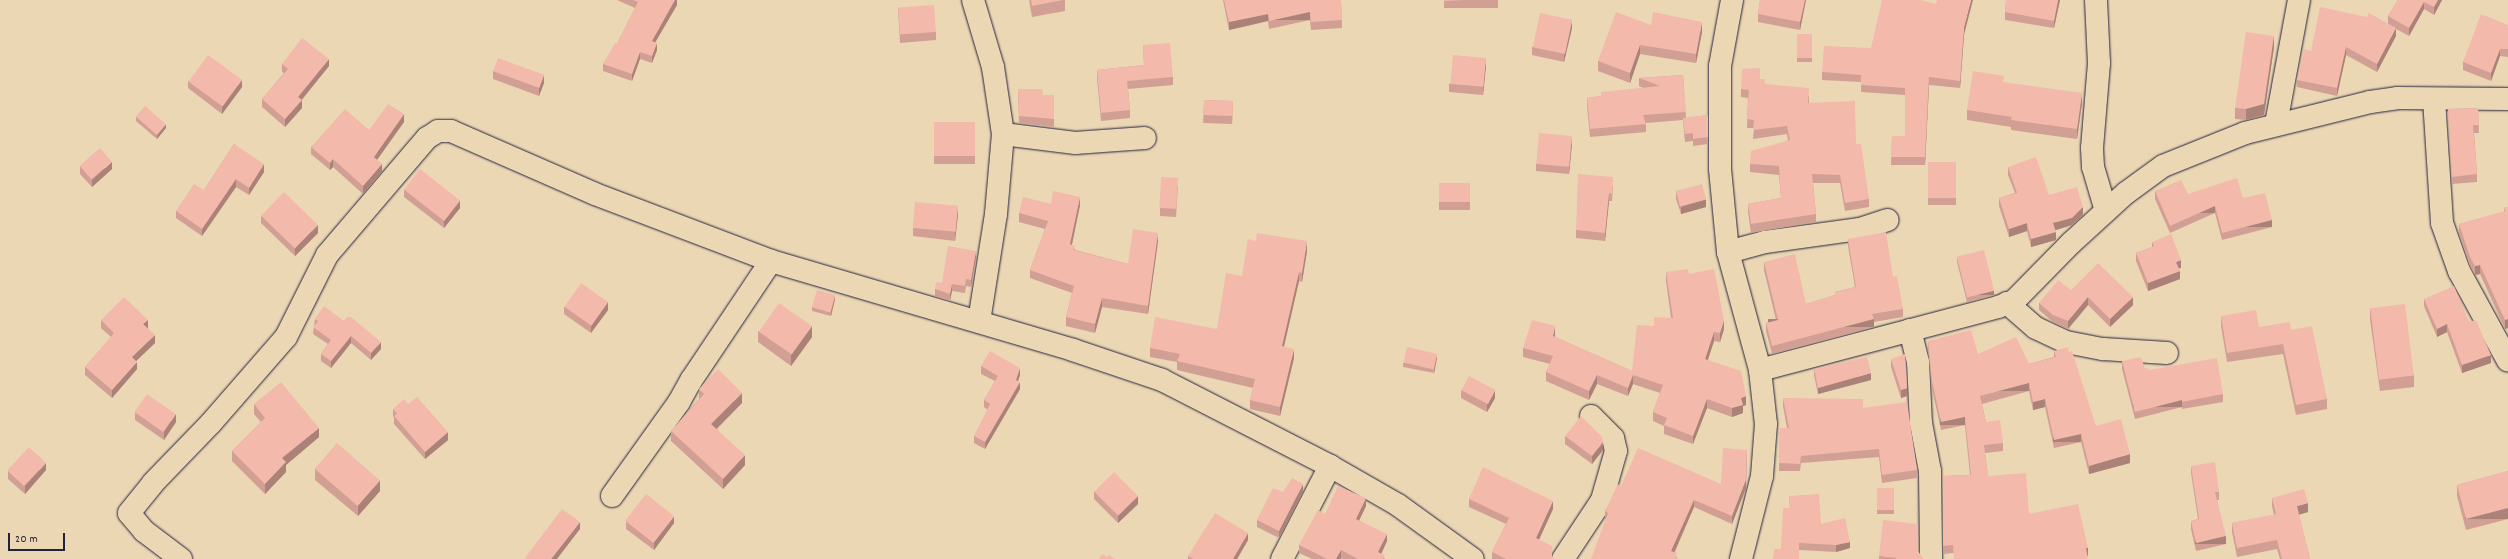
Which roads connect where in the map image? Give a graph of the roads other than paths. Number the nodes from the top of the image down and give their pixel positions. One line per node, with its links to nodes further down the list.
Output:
1 (973, 0): 8 (street)
2 (1732, 0): 12 (street)
3 (2096, 0): 10 (street)
4 (2299, 0): 7 (street)
5 (2434, 99): 6 (street); 7 (street); 18 (street)
6 (2508, 99)
7 (2276, 124): 10 (street)
8 (1003, 134): 9 (street); 15 (street)
9 (1145, 138)
10 (2106, 211): 14 (street)
11 (1888, 220): 12 (street)
12 (1728, 252): 19 (street)
13 (771, 261): 15 (street); 22 (street); 23 (street)
14 (2007, 303): 16 (street); 17 (street)
15 (979, 321): 21 (street)
16 (1910, 330): 19 (street); 28 (street)
17 (2167, 352)
18 (2508, 361)
19 (1760, 370): 27 (street)
20 (1591, 416): 26 (street)
21 (1330, 466): 24 (street); 25 (street)
22 (612, 496)
23 (181, 559)
24 (1282, 559)
25 (1473, 559)
26 (1563, 559)
27 (1741, 559)
28 (1930, 559)

